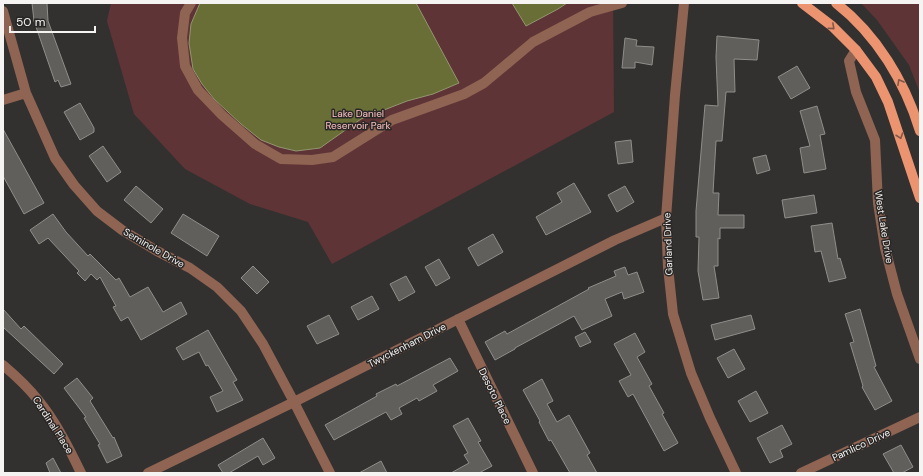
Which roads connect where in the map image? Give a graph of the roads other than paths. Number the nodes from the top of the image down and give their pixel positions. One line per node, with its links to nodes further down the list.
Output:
1 (191, 3): 2 (street)
2 (622, 3)
3 (684, 3): 12 (street, Garland Drive)
4 (802, 3): 7 (main road, one-way to 7)
5 (836, 3): 10 (main road, one-way to 5)
6 (3, 10): 8 (street, Seminole Drive)
7 (856, 50): 11 (main road, one-way to 11); 14 (street, West Lake Drive)
8 (26, 92): 9 (street); 16 (street, Seminole Drive)
9 (3, 100)
10 (920, 131)
11 (920, 198)
12 (666, 218): 13 (street, Twyckenham Drive); 22 (street, Garland Drive)
13 (458, 319): 16 (street, Twyckenham Drive); 21 (street, Desoto Place)
14 (920, 359)
15 (3, 365): 18 (street, Cardinal Place)
16 (294, 402): 19 (street, Twyckenham Drive); 20 (street, Seminole Drive)
17 (920, 417): 23 (street, Pamlico Drive)
18 (81, 473)
19 (148, 473)
20 (330, 473)
21 (533, 473)
22 (736, 473)
23 (801, 473)

